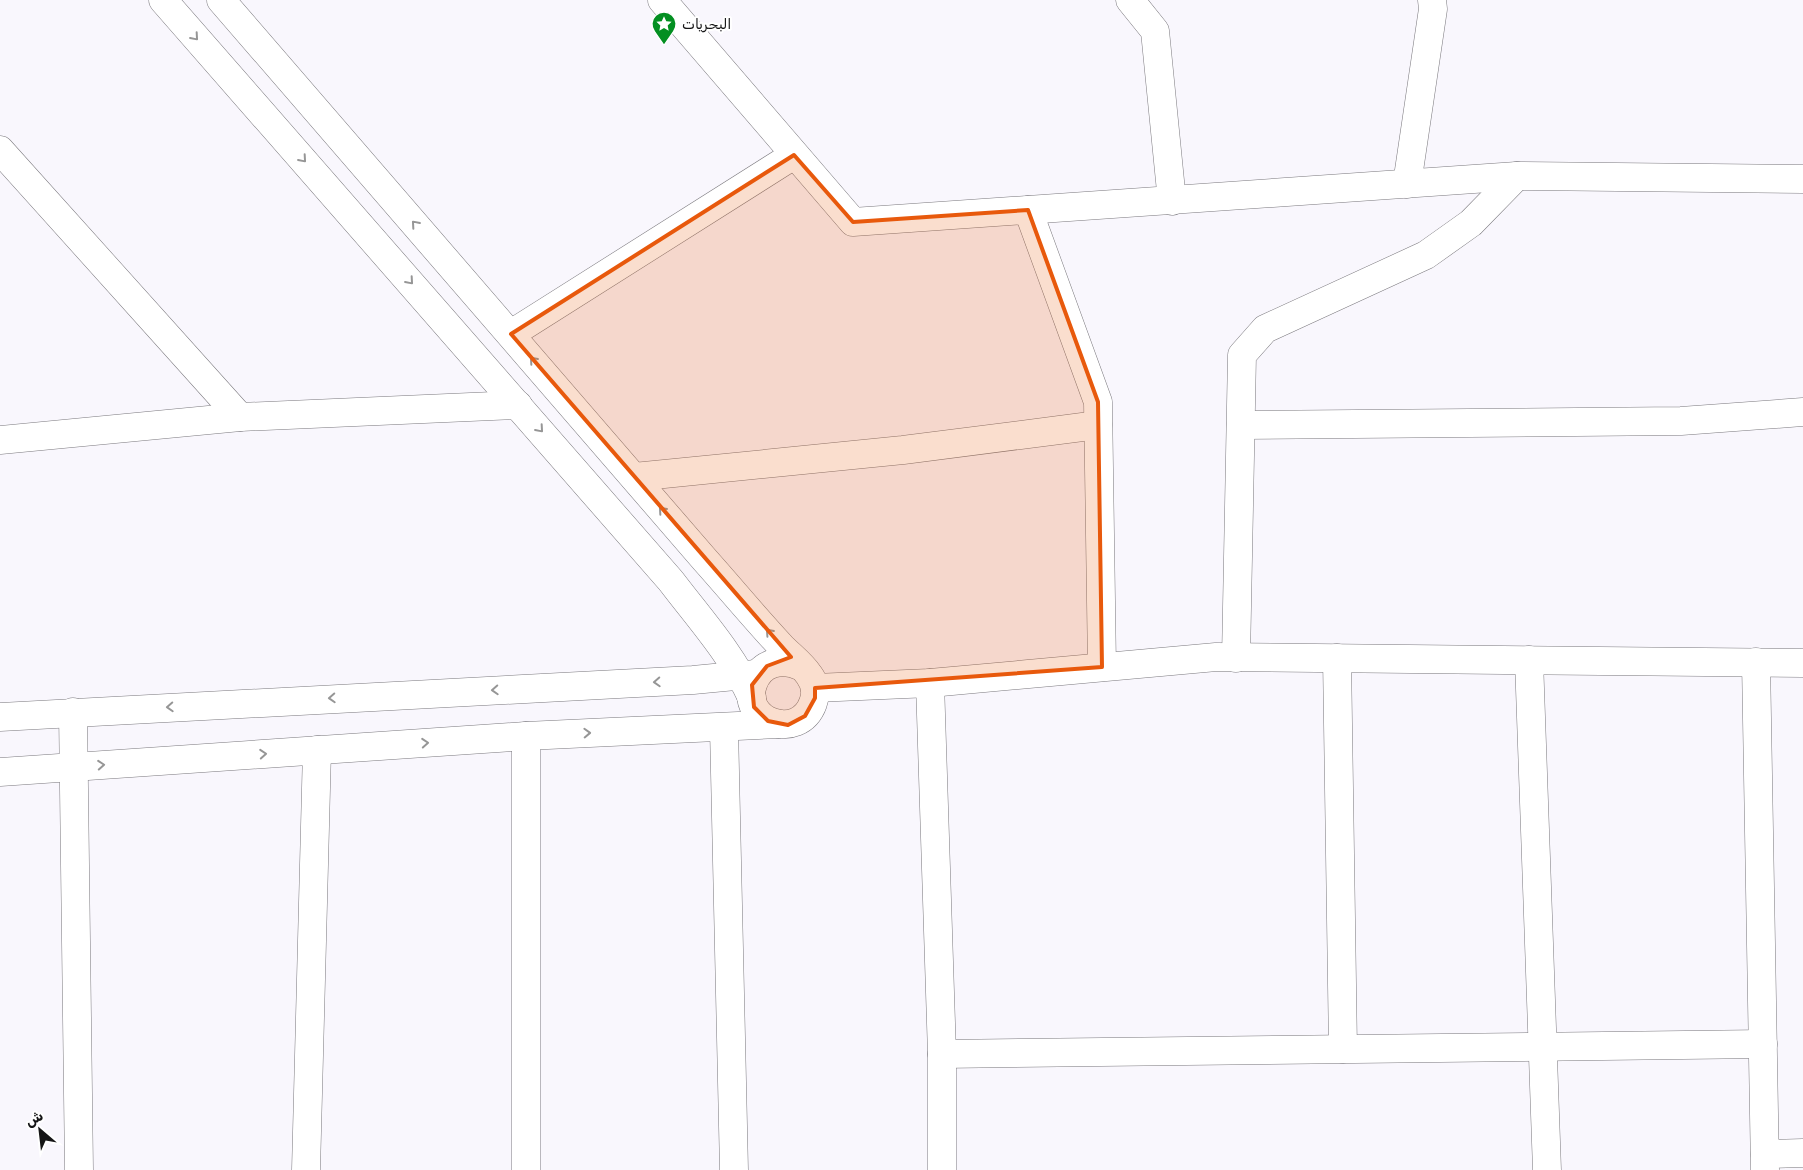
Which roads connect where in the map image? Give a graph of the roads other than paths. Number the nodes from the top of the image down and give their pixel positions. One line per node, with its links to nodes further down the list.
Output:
1 (163, 0): 14 (street, one-way to 14)
2 (221, 0): 13 (street, one-way to 2)
3 (662, 0): 7 (street)
4 (1130, 0): 11 (street)
5 (1432, 0): 10 (street)
6 (0, 150): 16 (street)
7 (794, 155): 12 (street); 13 (street)
8 (1517, 176): 9 (street); 10 (street); 18 (street)
9 (1803, 179)
10 (1407, 184): 11 (street)
11 (1172, 200): 12 (street)
12 (1028, 210): 17 (street)
13 (511, 334): 20 (street, one-way to 13)
14 (518, 404): 16 (street); 21 (street, one-way to 21)
15 (1803, 412): 18 (street)
16 (240, 417): 19 (street)
17 (1098, 425): 20 (street); 27 (street)
18 (1241, 425): 22 (street)
19 (0, 440)
20 (634, 477): 28 (street, one-way to 20)
21 (715, 639): 29 (street); 30 (street)
22 (1236, 658): 23 (street); 27 (street)
23 (1337, 658): 24 (street); 42 (street)
24 (1530, 660): 25 (street); 41 (street)
25 (1756, 662): 26 (street); 40 (street)
26 (1803, 662)
27 (1102, 667): 31 (street)
28 (808, 678): 30 (street); 31 (street); 34 (street)
29 (693, 680): 30 (street); 32 (street, one-way to 32)
30 (750, 682): 34 (street)
31 (930, 682): 43 (street)
32 (73, 712): 33 (street); 38 (street)
33 (0, 716)
34 (778, 724): 35 (street)
35 (724, 728): 36 (street, one-way to 35); 49 (street)
36 (526, 736): 37 (street, one-way to 36); 48 (street)
37 (317, 750): 38 (street, one-way to 37); 47 (street)
38 (74, 766): 39 (street); 46 (street)
39 (0, 772)
40 (1763, 1044): 41 (street); 45 (street)
41 (1543, 1047): 42 (street); 51 (street)
42 (1344, 1049): 43 (street)
43 (942, 1054): 50 (street)
44 (1803, 1153): 45 (street)
45 (1765, 1162)
46 (79, 1170)
47 (306, 1170)
48 (526, 1170)
49 (734, 1170)
50 (942, 1170)
51 (1547, 1170)

